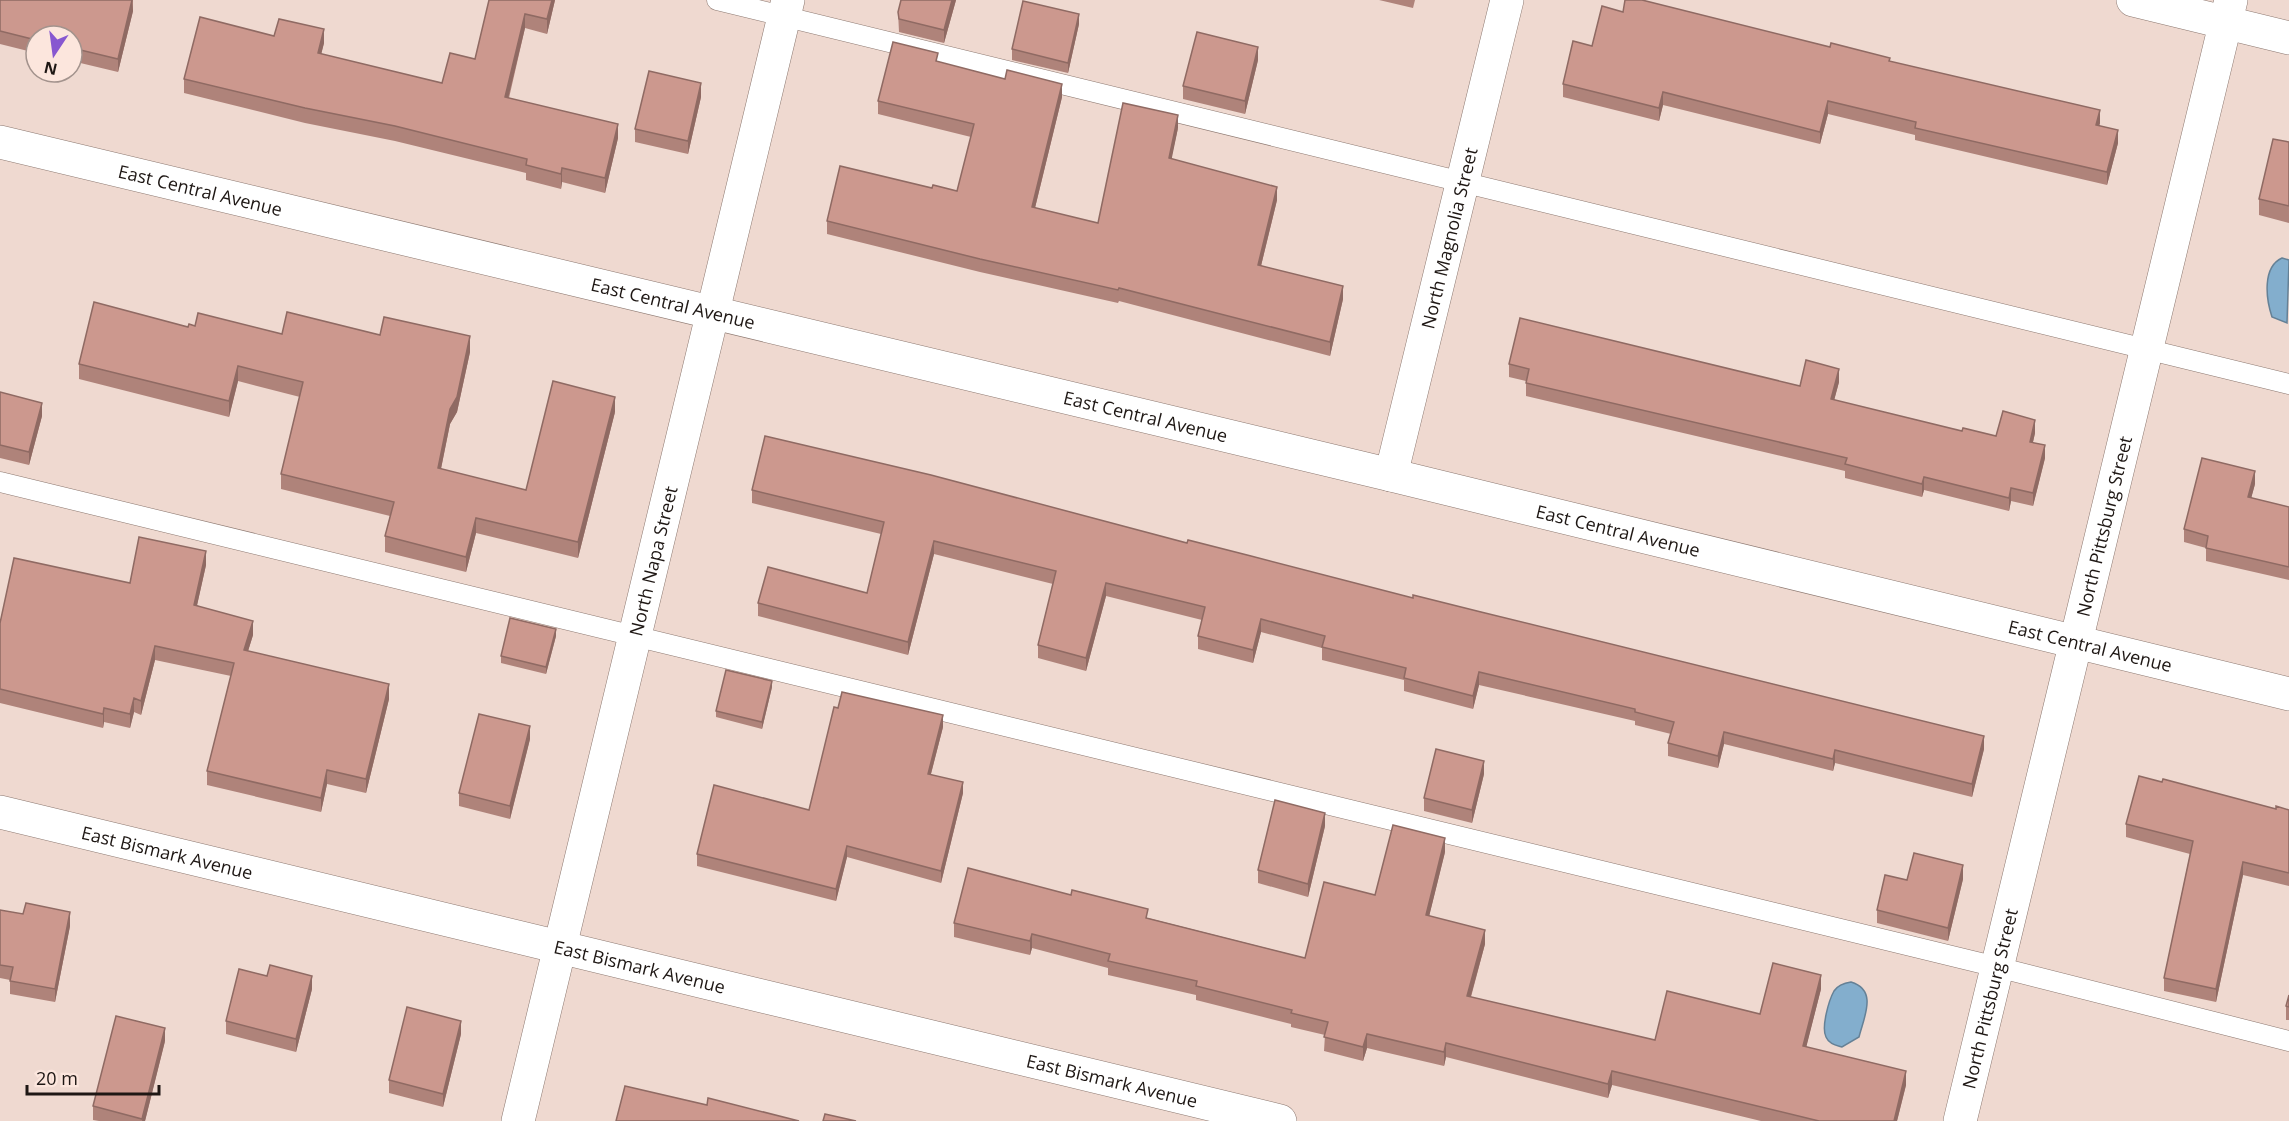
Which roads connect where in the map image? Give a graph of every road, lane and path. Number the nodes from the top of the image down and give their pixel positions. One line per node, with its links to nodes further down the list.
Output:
1 (717, 0): 4 (lane)
2 (1508, 0): 8 (street, North Magnolia Street)
3 (2133, 0): 5 (street)
4 (786, 8): 8 (lane); 9 (street, North Napa Street)
5 (2228, 11): 6 (street); 10 (street, North Pittsburg Street)
6 (2289, 38)
7 (0, 141): 9 (street, East Central Avenue)
8 (1463, 183): 10 (lane); 12 (street, North Magnolia Street)
9 (711, 314): 12 (street, East Central Avenue); 14 (street, North Napa Street)
10 (2145, 351): 11 (lane); 15 (street, North Pittsburg Street)
11 (2289, 384)
12 (1391, 475): 15 (street, East Central Avenue)
13 (0, 482): 14 (lane)
14 (634, 637): 18 (street, North Napa Street); 19 (lane)
15 (2074, 641): 16 (street, East Central Avenue); 19 (street, North Pittsburg Street)
16 (2289, 694)
17 (0, 812): 18 (street, East Bismark Avenue)
18 (561, 946): 21 (street, North Napa Street); 22 (street, East Bismark Avenue)
19 (1997, 967): 20 (lane); 23 (street, North Pittsburg Street)
20 (2289, 1041)
21 (518, 1121)
22 (1280, 1121)
23 (1960, 1121)

